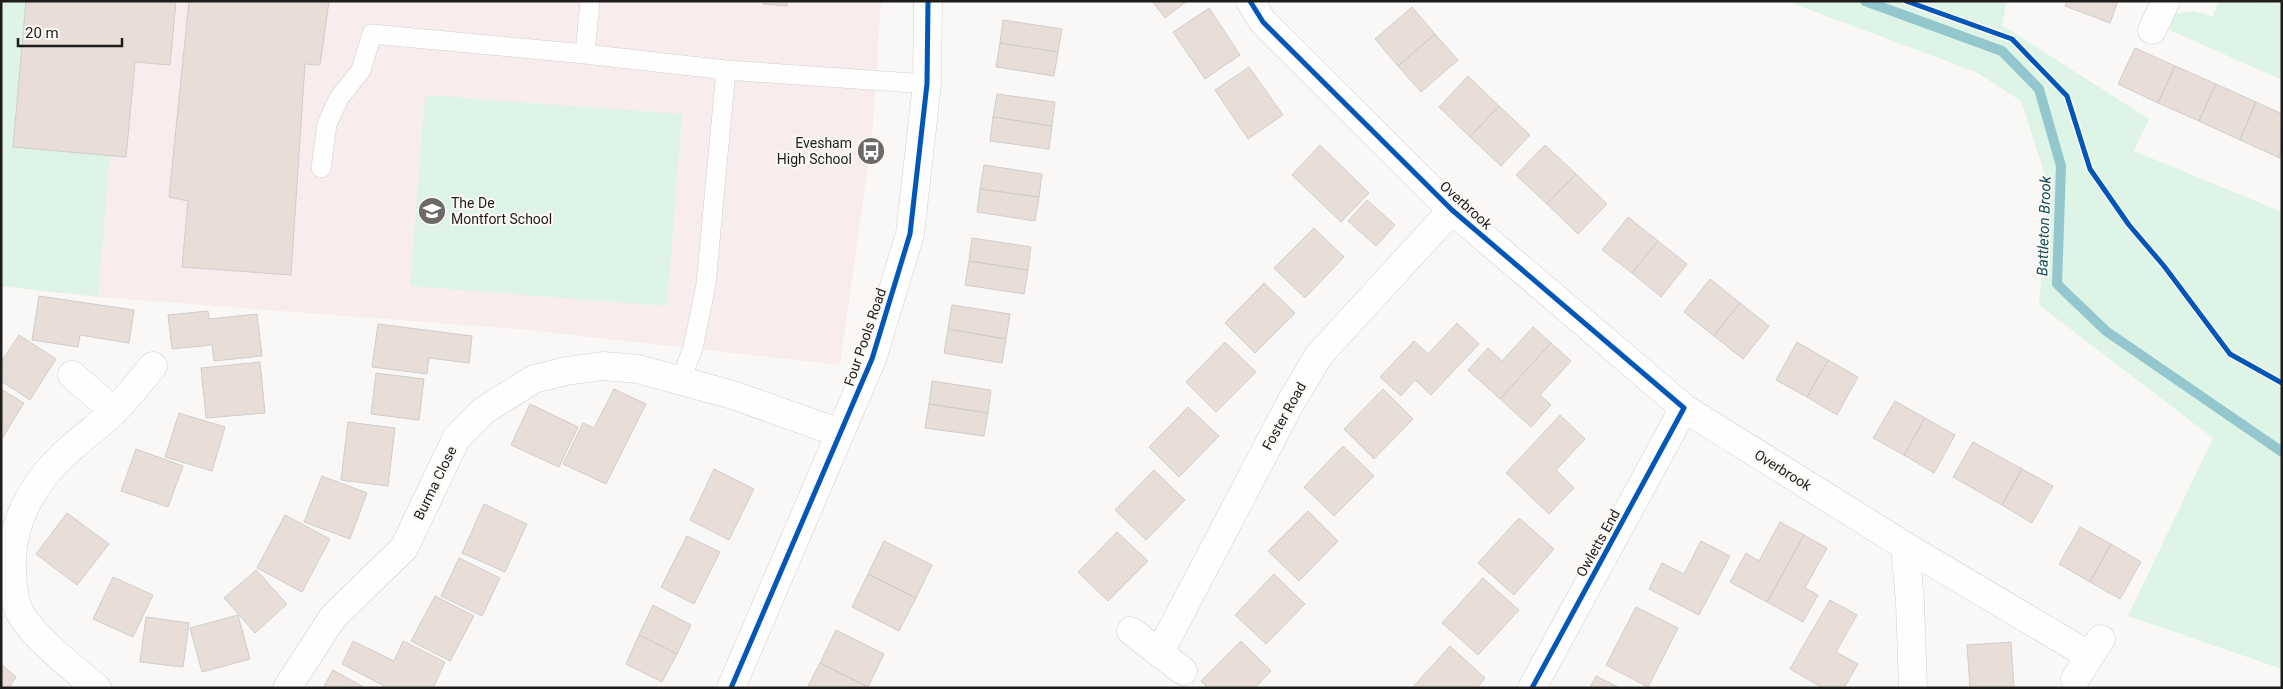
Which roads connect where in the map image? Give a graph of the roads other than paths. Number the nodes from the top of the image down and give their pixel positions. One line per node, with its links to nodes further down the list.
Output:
1 (590, 1): 6 (lane)
2 (928, 1): 8 (street, Four Pools Road)
3 (1250, 1): 10 (street, Overbrook)
4 (2166, 1): 5 (street)
5 (2152, 30)
6 (586, 54): 7 (lane); 9 (lane)
7 (726, 70): 8 (lane); 13 (lane)
8 (927, 84): 16 (street, Four Pools Road)
9 (321, 168)
10 (1452, 210): 14 (street, Overbrook); 20 (street, Foster Road)
11 (153, 366): 15 (street)
12 (72, 375): 15 (street)
13 (680, 381): 16 (street, Burma Close); 24 (street, Burma Close)
14 (1684, 408): 17 (street, Overbrook); 26 (street, Owletts End)
15 (114, 411): 18 (street)
16 (840, 433): 25 (street, Four Pools Road)
17 (1905, 546): 22 (street, Overbrook); 27 (street)
18 (7, 588): 23 (street)
19 (1131, 631): 20 (street)
20 (1160, 652): 21 (street)
21 (1183, 671)
22 (2075, 679)
23 (97, 688)
24 (287, 688)
25 (731, 688)
26 (1532, 688)
27 (1913, 688)

